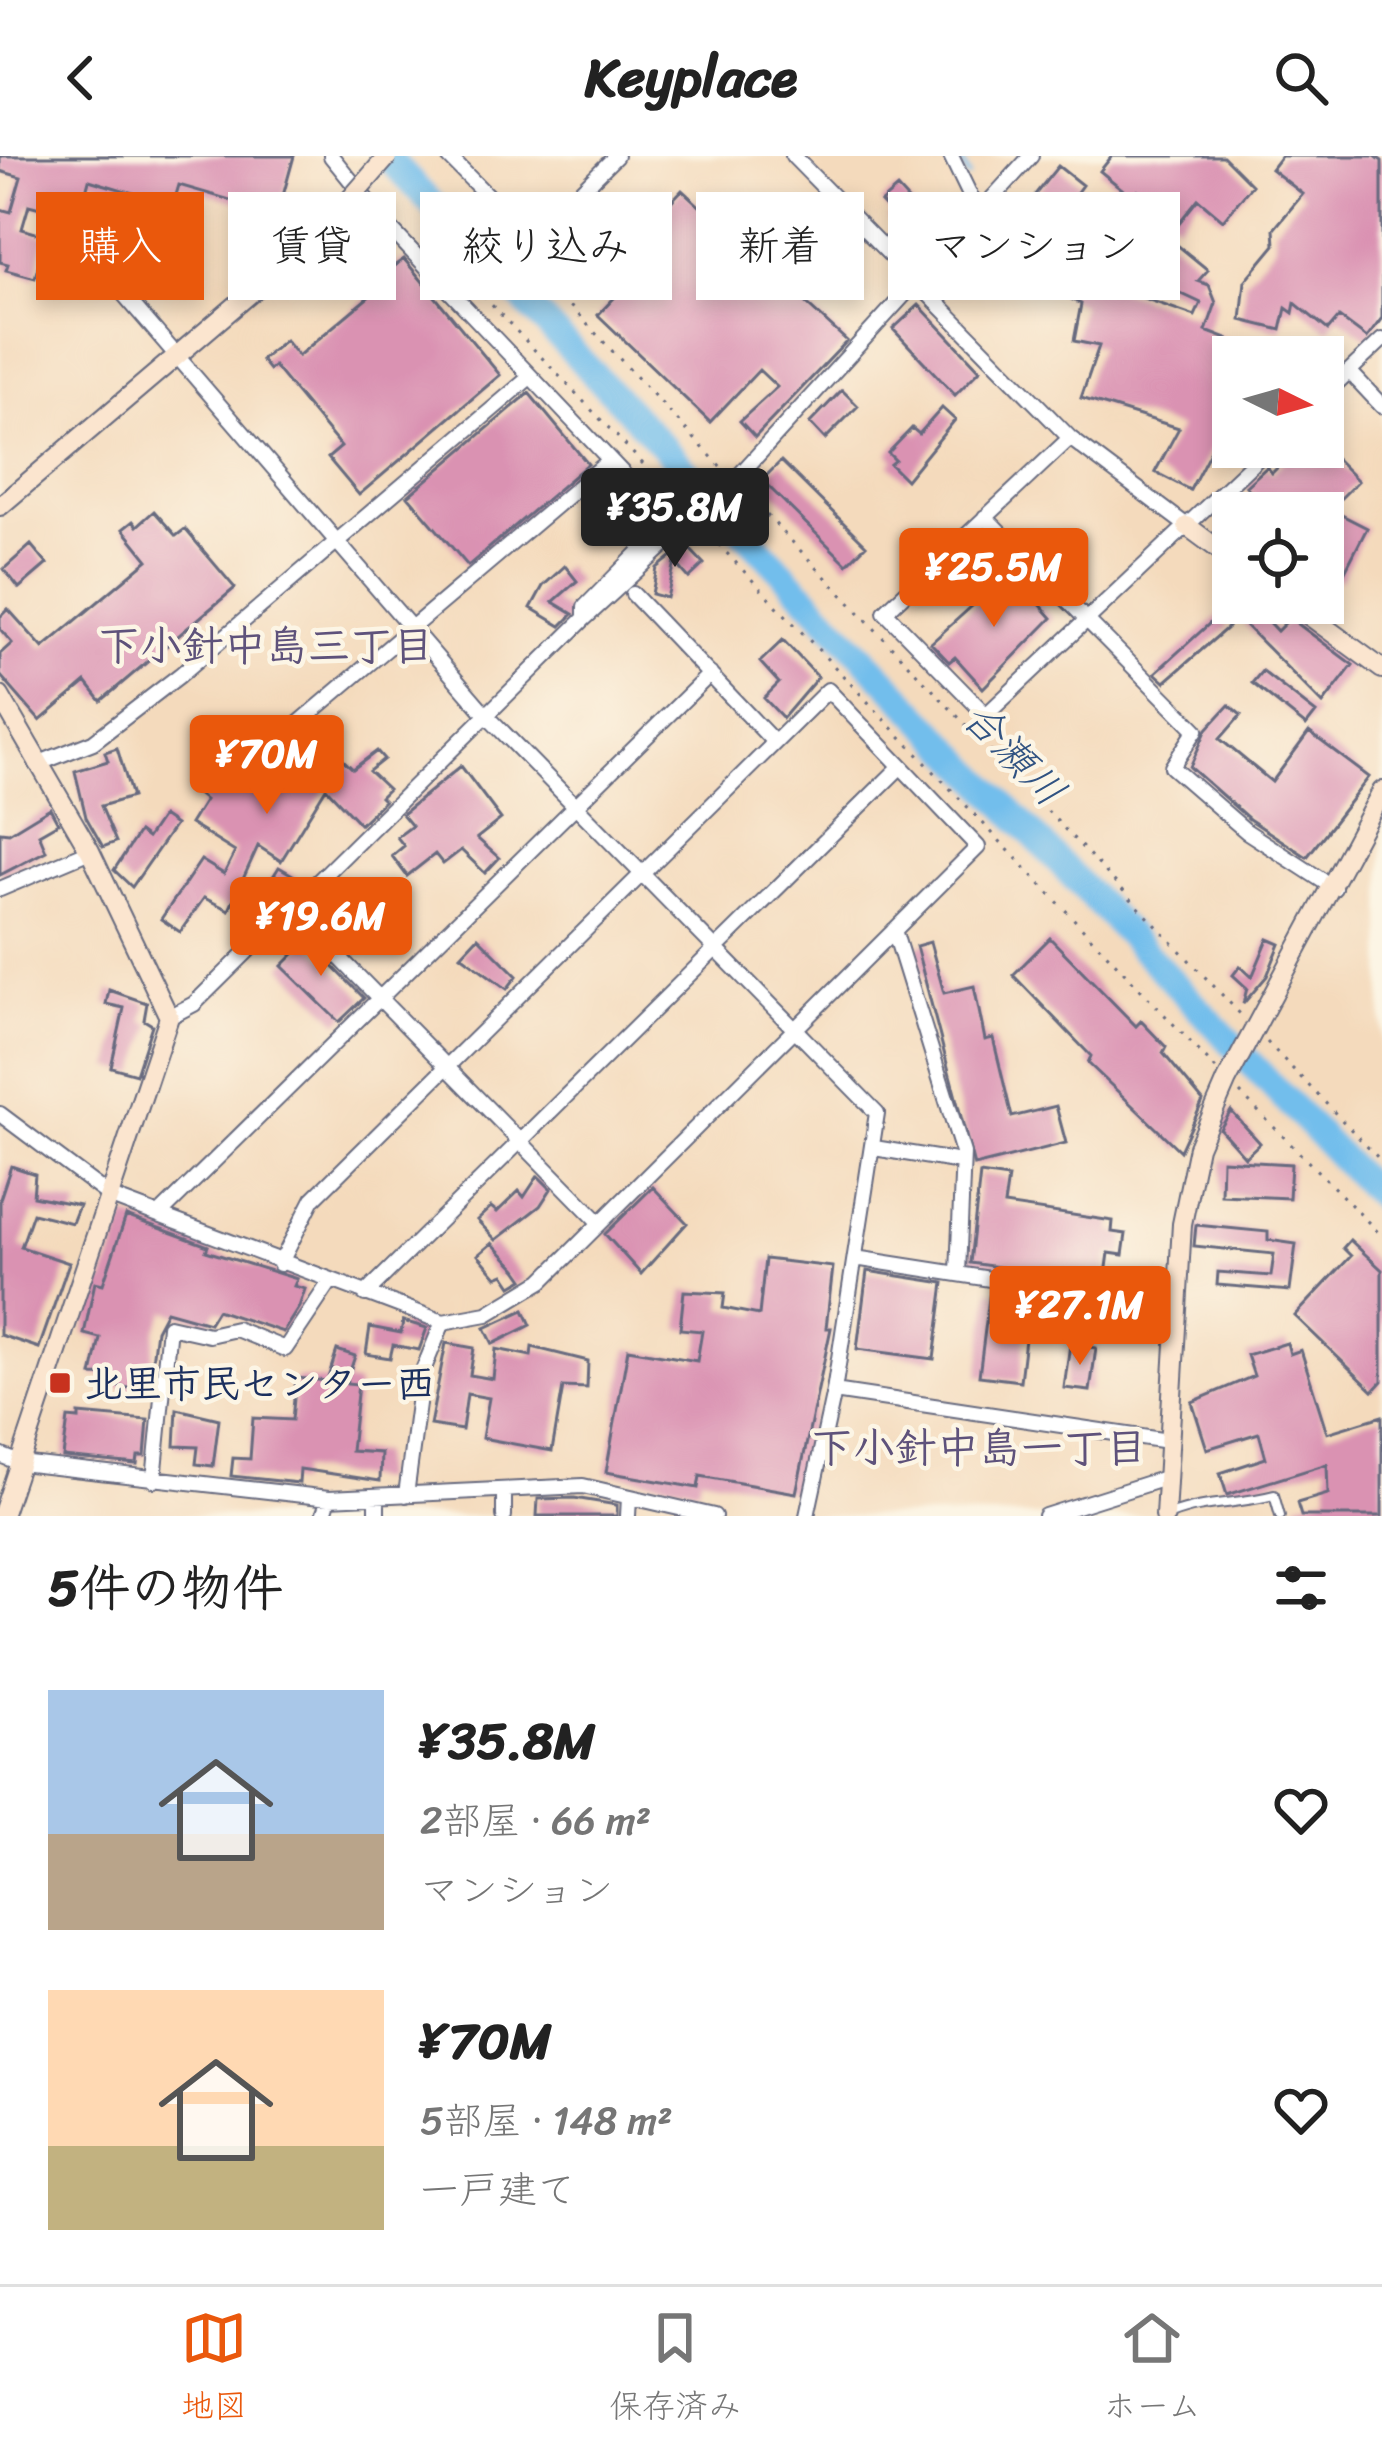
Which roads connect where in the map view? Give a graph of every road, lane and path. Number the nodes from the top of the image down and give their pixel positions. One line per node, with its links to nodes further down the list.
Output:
1 (332, 156): 20 (street)
2 (388, 156): 17 (street, bridge)
3 (448, 156): 4 (street)
4 (615, 156)
5 (793, 156): 10 (street)
6 (951, 156): 8 (street)
7 (1031, 156): 9 (street)
8 (968, 192)
9 (999, 192)
10 (888, 253)
11 (129, 300): 17 (street)
12 (487, 300): 27 (path)
13 (561, 300): 25 (path)
14 (903, 300): 25 (street)
15 (934, 300): 22 (street)
16 (1382, 340): 18 (street)
17 (178, 356): 26 (street); 30 (street)
18 (1349, 371): 19 (street); 21 (street)
19 (1344, 376)
20 (530, 377): 23 (street); 30 (street)
21 (1382, 406)
22 (1070, 438): 28 (street); 29 (street)
23 (610, 460): 33 (street); 36 (street)
24 (1248, 468): 29 (street)
25 (734, 481): 27 (street); 57 (path)
26 (0, 506)
27 (697, 517): 33 (street); 59 (path)
28 (985, 518): 34 (street); 34 (street)
29 (1186, 526): 31 (street); 34 (street)
30 (336, 542): 36 (street); 43 (street)
31 (1212, 545)
32 (634, 594): 38 (street)
33 (585, 618): 40 (street)
34 (1087, 622): 49 (street)
35 (1321, 624): 37 (street)
36 (412, 630): 40 (street); 42 (street)
37 (1382, 669)
38 (710, 674): 41 (street); 46 (street)
39 (0, 696): 43 (street)
40 (488, 717): 46 (street); 51 (street)
41 (774, 742): 44 (street); 48 (street)
42 (273, 745)
43 (38, 764): 47 (street)
44 (900, 767): 52 (street); 53 (street)
45 (1382, 791): 49 (street)
46 (576, 806): 48 (street); 54 (street)
47 (90, 851): 50 (street); 55 (street)
48 (640, 874): 53 (street); 58 (street)
49 (1334, 888): 57 (street)
50 (0, 889)
51 (291, 908): 54 (street); 55 (street)
52 (893, 930): 56 (street); 63 (street)
53 (713, 947): 56 (street); 61 (street)
54 (381, 996): 58 (street); 66 (street)
55 (169, 1017): 65 (street)
56 (793, 1028): 62 (street); 67 (street)
57 (1254, 1031): 59 (street); 64 (path)
58 (448, 1065): 61 (street); 70 (street)
59 (1227, 1080): 68 (path); 74 (street)
60 (0, 1114): 65 (street)
61 (524, 1140): 67 (street); 73 (street)
62 (874, 1148): 63 (street); 69 (street)
63 (961, 1162): 71 (street)
64 (1382, 1162)
65 (111, 1197): 66 (street); 79 (street)
66 (160, 1214): 70 (street)
67 (598, 1221): 75 (street)
68 (1382, 1236)
69 (855, 1258): 71 (street); 76 (street)
70 (280, 1264): 72 (street)
71 (958, 1273): 74 (street)
72 (330, 1282): 73 (street); 81 (street)
73 (364, 1294): 75 (street)
74 (1177, 1308): 77 (street)
75 (442, 1322): 83 (street)
76 (834, 1391): 77 (street); 93 (street)
77 (1168, 1441): 80 (street)
78 (0, 1454): 79 (street)
79 (20, 1463): 81 (street); 87 (street)
80 (1165, 1478): 94 (street); 95 (street)
81 (154, 1480): 86 (street)
82 (504, 1492): 83 (street); 85 (street); 90 (street)
83 (406, 1495): 84 (street)
84 (377, 1496): 86 (street); 89 (street)
85 (629, 1497): 91 (street); 92 (street)
86 (329, 1498): 88 (street)
87 (2, 1516)
88 (323, 1516)
89 (377, 1516)
90 (504, 1516)
91 (628, 1516)
92 (714, 1516)
93 (807, 1516)
94 (1045, 1516)
95 (1166, 1516): 96 (lane)
96 (1280, 1516)

